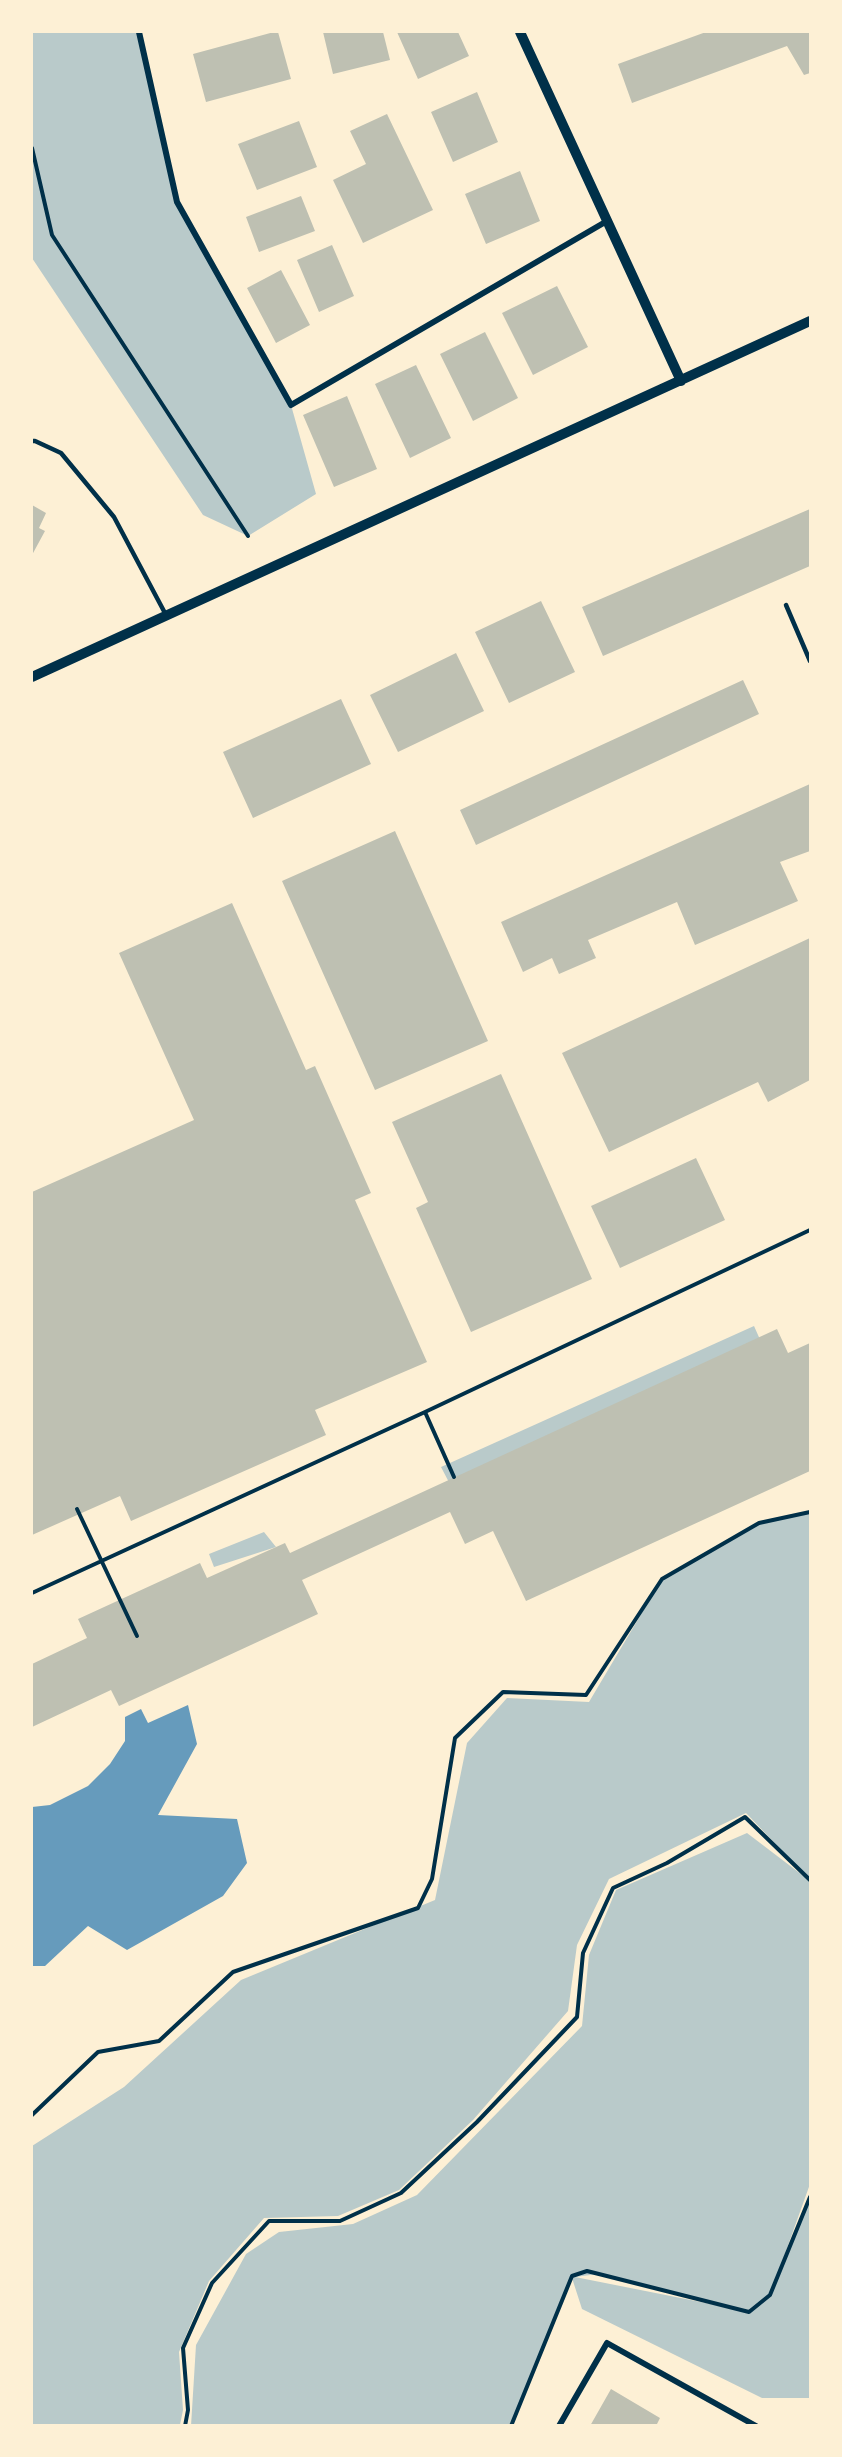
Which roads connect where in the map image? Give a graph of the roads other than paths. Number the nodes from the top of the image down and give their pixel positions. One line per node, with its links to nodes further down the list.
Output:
1 (139, 32): 3 (street)
2 (519, 32): 3 (street)
3 (607, 221): 5 (street)
4 (810, 321): 5 (street)
5 (681, 381): 8 (street)
6 (32, 441): 8 (lane)
7 (786, 605): 9 (lane)
8 (166, 615): 10 (street)
9 (810, 661)
10 (32, 677)
11 (559, 2426): 12 (street)
12 (756, 2426)

